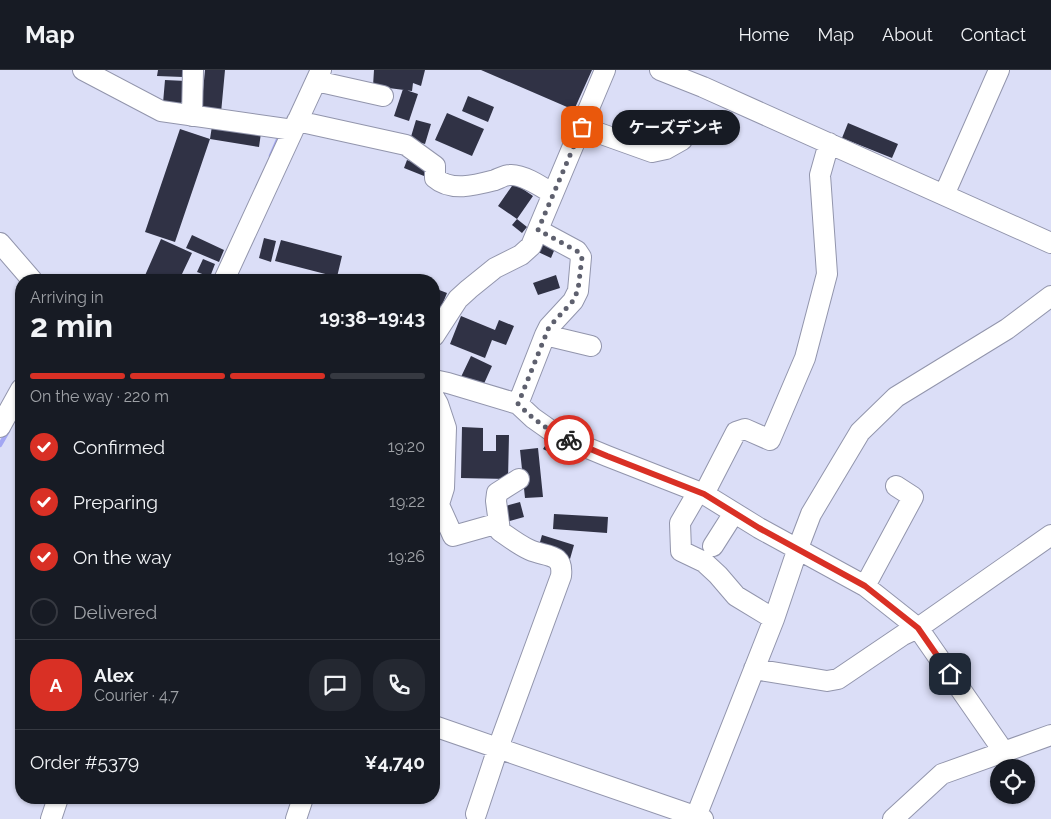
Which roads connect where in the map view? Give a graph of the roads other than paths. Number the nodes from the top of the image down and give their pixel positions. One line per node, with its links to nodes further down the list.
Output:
1 (83, 70): 8 (street)
2 (193, 70): 8 (street)
3 (605, 70): 10 (street)
4 (660, 70): 12 (street)
5 (999, 70): 14 (street)
6 (319, 75): 7 (street); 9 (street)
7 (383, 96)
8 (192, 116): 9 (street)
9 (295, 125): 13 (street); 19 (street)
10 (582, 127): 11 (street); 13 (street)
11 (682, 140)
12 (829, 143): 14 (street); 31 (street)
13 (553, 194): 15 (street)
14 (944, 195): 16 (street)
15 (538, 230): 21 (street); 22 (street)
16 (1051, 243)
17 (0, 244): 18 (street)
18 (27, 274)
19 (227, 274)
20 (1051, 296): 38 (street)
21 (440, 327)
22 (546, 335): 23 (street); 26 (street)
23 (590, 346)
24 (440, 381): 26 (street)
25 (15, 400): 28 (street)
26 (518, 404): 31 (street)
27 (440, 410): 32 (street)
28 (0, 427)
29 (519, 479): 35 (street)
30 (896, 486): 39 (street)
31 (701, 493): 33 (street); 40 (street)
32 (440, 500)
33 (734, 513): 37 (street); 38 (street)
34 (440, 518): 35 (street)
35 (499, 523): 45 (street)
36 (1051, 535): 41 (street)
37 (714, 546)
38 (798, 548): 39 (street); 40 (street)
39 (865, 586): 41 (street)
40 (774, 618): 42 (street)
41 (918, 628): 42 (street); 46 (street)
42 (754, 669): 50 (street)
43 (440, 728): 45 (street)
44 (1051, 735): 46 (street)
45 (498, 748): 49 (street); 50 (street)
46 (1004, 752): 53 (street)
47 (56, 804): 51 (street)
48 (301, 804): 52 (street)
49 (476, 814)
50 (698, 818)
51 (51, 819)
52 (296, 819)
53 (893, 819)

